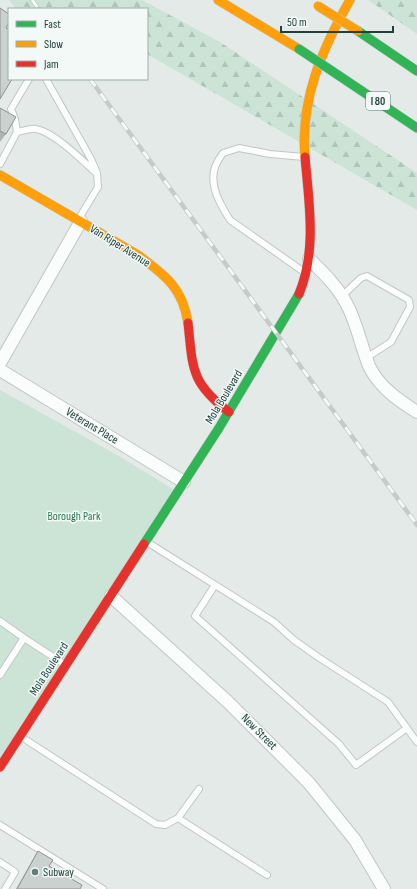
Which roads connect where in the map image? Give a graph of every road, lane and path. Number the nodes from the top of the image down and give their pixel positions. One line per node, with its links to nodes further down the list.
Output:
1 (218, 0): 7 (main road, I 80, bridge)
2 (308, 0): 4 (main road, bridge)
3 (350, 0): 9 (main road, Mola Boulevard)
4 (417, 71)
5 (28, 80): 8 (lane)
6 (47, 80): 11 (lane)
7 (417, 128)
8 (17, 132): 10 (lane); 11 (lane)
9 (305, 157): 14 (main road, Mola Boulevard); 15 (lane)
10 (0, 164)
11 (97, 173): 13 (lane)
12 (0, 175): 13 (main road, Van Riper Avenue)
13 (80, 220): 18 (street); 20 (main road, Van Riper Avenue)
14 (309, 259): 15 (main road, Mola Boulevard); 16 (street)
15 (305, 273): 20 (main road, Mola Boulevard)
16 (342, 296): 17 (street); 17 (lane)
17 (366, 358): 21 (street)
18 (0, 363)
19 (0, 370): 22 (street, Veterans Place)
20 (230, 412): 22 (main road, Mola Boulevard)
21 (417, 412)
22 (184, 482): 23 (main road, Mola Boulevard)
23 (146, 542): 24 (lane); 25 (main road, Mola Boulevard)
24 (215, 585): 30 (lane); 30 (lane)
25 (111, 596): 28 (main road, Mola Boulevard); 42 (street, New Street)
26 (0, 621): 27 (lane)
27 (24, 638): 28 (lane); 29 (lane)
28 (66, 665): 31 (main road, Mola Boulevard)
29 (0, 675)
30 (407, 728): 32 (lane)
31 (20, 736): 33 (main road, Mola Boulevard); 35 (lane)
32 (417, 742)
33 (0, 765)
34 (198, 790): 35 (lane)
35 (178, 818): 38 (lane)
36 (0, 825): 39 (lane)
37 (0, 862): 40 (lane)
38 (267, 875)
39 (95, 887): 41 (lane)
40 (5, 889)
41 (102, 889)
42 (384, 889)

